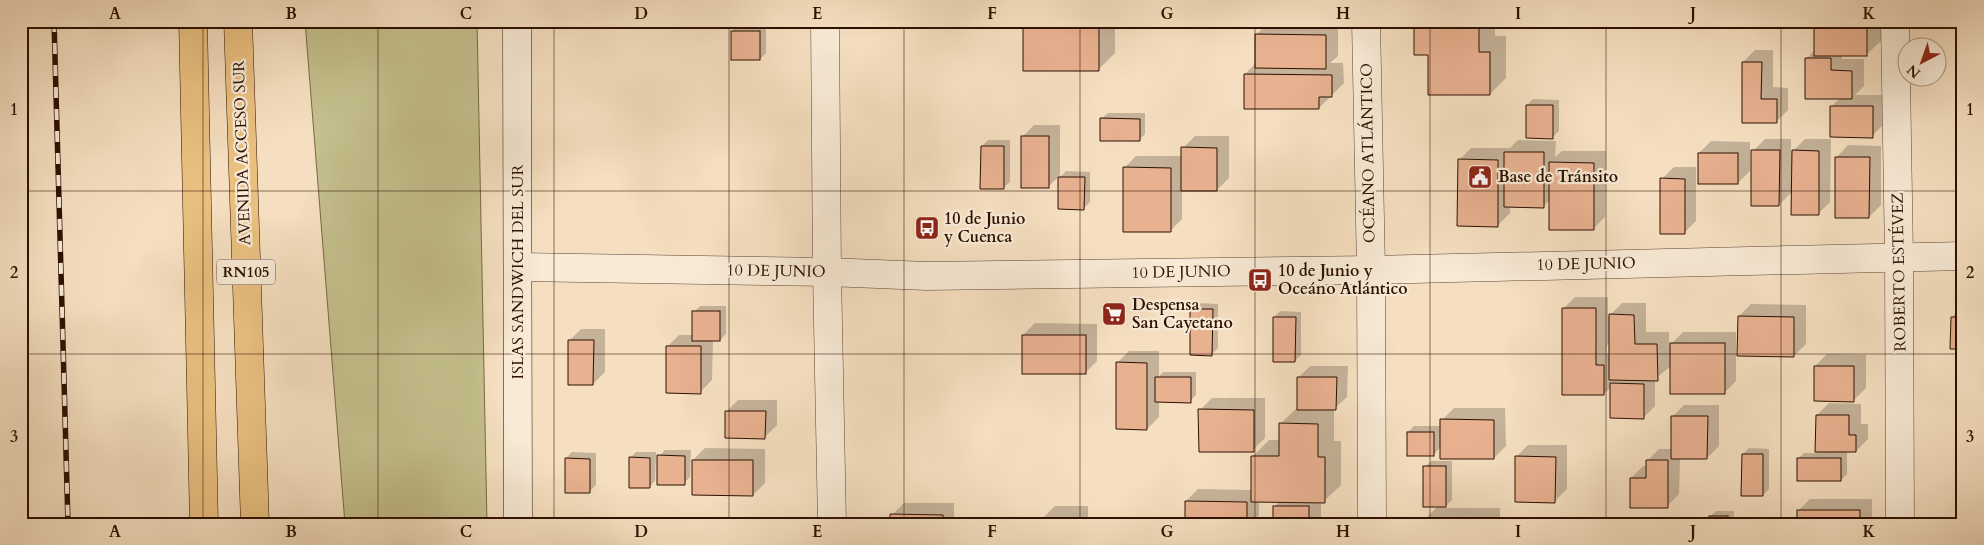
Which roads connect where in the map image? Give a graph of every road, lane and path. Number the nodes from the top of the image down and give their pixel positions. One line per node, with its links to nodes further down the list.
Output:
1 (193, 21): 13 (highway, RN105)
2 (238, 21): 12 (highway, AVENIDA ACCESO SUR / RN105)
3 (517, 21): 9 (street, ISLAS SANDWICH DEL SUR)
4 (825, 21): 11 (street)
5 (1366, 21): 10 (street, OCÉANO ATLÁNTICO)
6 (1895, 21): 7 (street, ROBERTO ESTÉVEZ)
7 (1900, 256): 8 (street, 10 DE JUNIO); 10 (street, 10 DE JUNIO); 17 (street, ROBERTO ESTÉVEZ)
8 (1963, 256)
9 (519, 267): 11 (street, 10 DE JUNIO); 14 (street, ISLAS SANDWICH DEL SUR)
10 (1371, 270): 11 (street, 10 DE JUNIO); 16 (street, OCÉANO ATLÁNTICO)
11 (827, 272): 15 (street)
12 (255, 520)
13 (204, 524)
14 (518, 524)
15 (832, 524)
16 (1372, 524)
17 (1900, 524)

